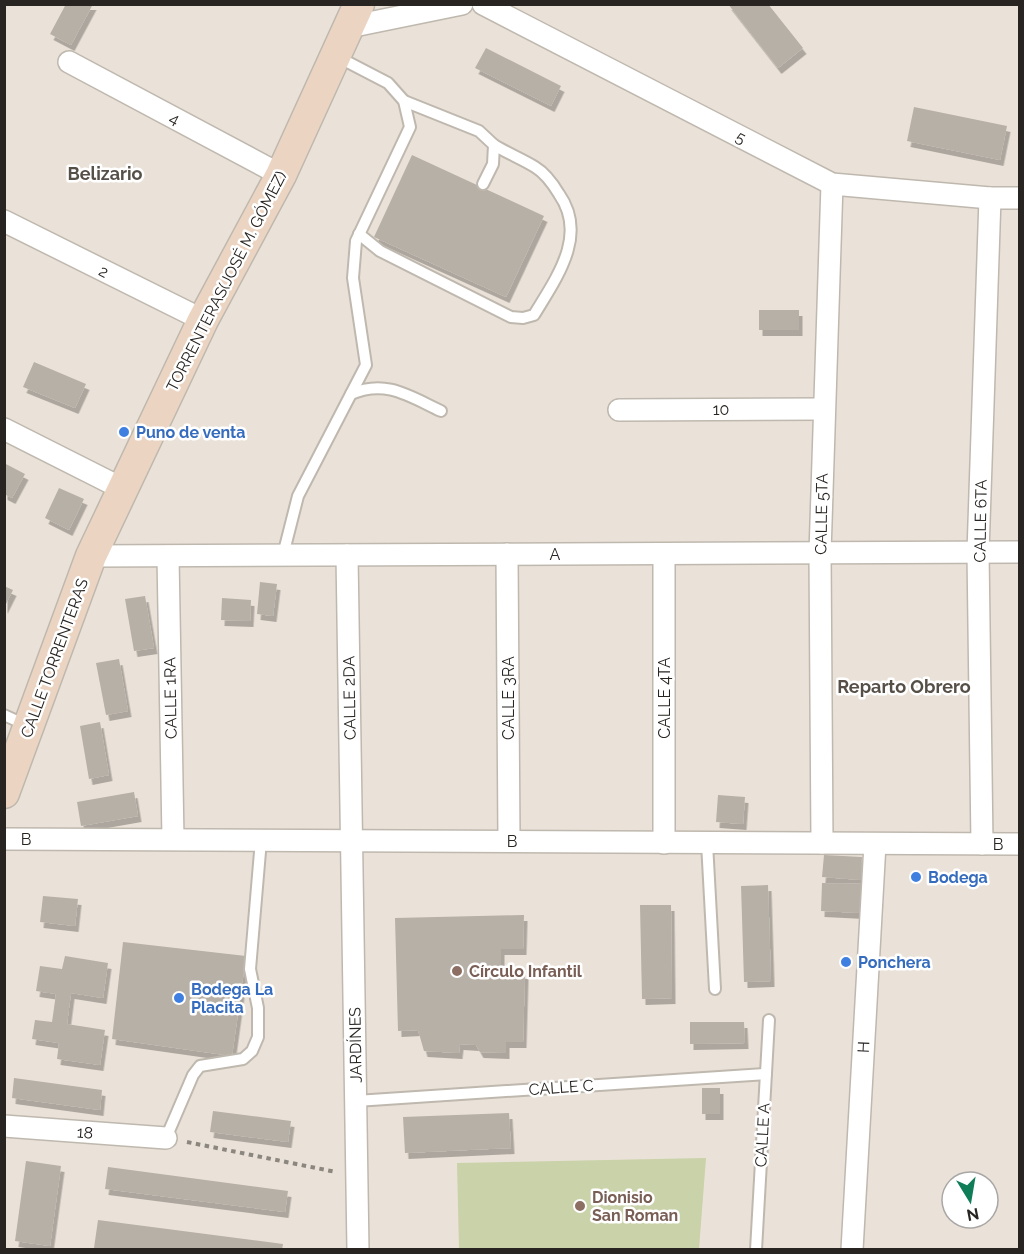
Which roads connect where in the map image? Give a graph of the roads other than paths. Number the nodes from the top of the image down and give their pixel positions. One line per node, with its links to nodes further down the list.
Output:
1 (462, 4): 3 (street)
2 (483, 4): 10 (street, 5)
3 (354, 16): 4 (street, TORRENTERAS(JOSÉ M. GÓMEZ))
4 (336, 56): 6 (lane); 8 (street, TORRENTERAS(JOSÉ M. GÓMEZ))
5 (69, 62): 8 (street, 4)
6 (404, 101): 7 (lane); 14 (lane)
7 (495, 145): 9 (lane); 14 (lane)
8 (281, 175): 15 (street, TORRENTERAS(JOSÉ M. GÓMEZ))
9 (483, 184)
10 (832, 184): 11 (street, 5); 17 (street, CALLE 5TA)
11 (990, 198): 12 (street, 5); 22 (street, CALLE 6TA)
12 (1020, 198)
13 (4, 221): 15 (street, 2)
14 (359, 234): 16 (lane)
15 (203, 320): 21 (street, TORRENTERAS(JOSÉ M. GÓMEZ))
16 (351, 394): 19 (lane); 27 (lane)
17 (823, 409): 18 (street, 10); 24 (street, CALLE 5TA)
18 (619, 410)
19 (441, 411)
20 (4, 429): 21 (street)
21 (123, 489): 29 (street, TORRENTERAS(JOSÉ M. GÓMEZ))
22 (978, 552): 23 (street, A); 24 (street, A); 42 (street, CALLE 6TA)
23 (1020, 552)
24 (820, 553): 26 (street, A); 40 (street, CALLE 5TA)
25 (507, 554): 26 (street, A); 28 (street, A); 37 (street, CALLE 3RA)
26 (664, 554): 38 (street, CALLE 4TA)
27 (283, 555): 28 (street, A); 30 (street, A)
28 (347, 555): 36 (street, CALLE 2DA)
29 (91, 556): 30 (street, A); 31 (street, CALLE TORRENTERAS)
30 (168, 556): 34 (street, CALLE 1RA)
31 (17, 721): 32 (street, CALLE TORRENTERAS)
32 (4, 794)
33 (4, 838): 34 (street, B)
34 (173, 839): 35 (street, B)
35 (261, 840): 36 (street, B); 49 (lane)
36 (351, 841): 37 (street, B); 47 (street, JARDÍNES)
37 (508, 841): 38 (street, B)
38 (664, 843): 39 (street, B)
39 (707, 843): 40 (street, B); 44 (lane)
40 (822, 843): 41 (street, B)
41 (875, 844): 42 (street, B); 52 (street, H)
42 (982, 844): 43 (street, B)
43 (1020, 844)
44 (715, 989)
45 (769, 1020): 46 (lane, CALLE A)
46 (766, 1074): 47 (lane, CALLE C); 51 (lane, CALLE A)
47 (356, 1101): 50 (street, JARDÍNES)
48 (4, 1126): 49 (street, 18)
49 (166, 1138)
50 (358, 1250)
51 (756, 1250)
52 (852, 1250)

